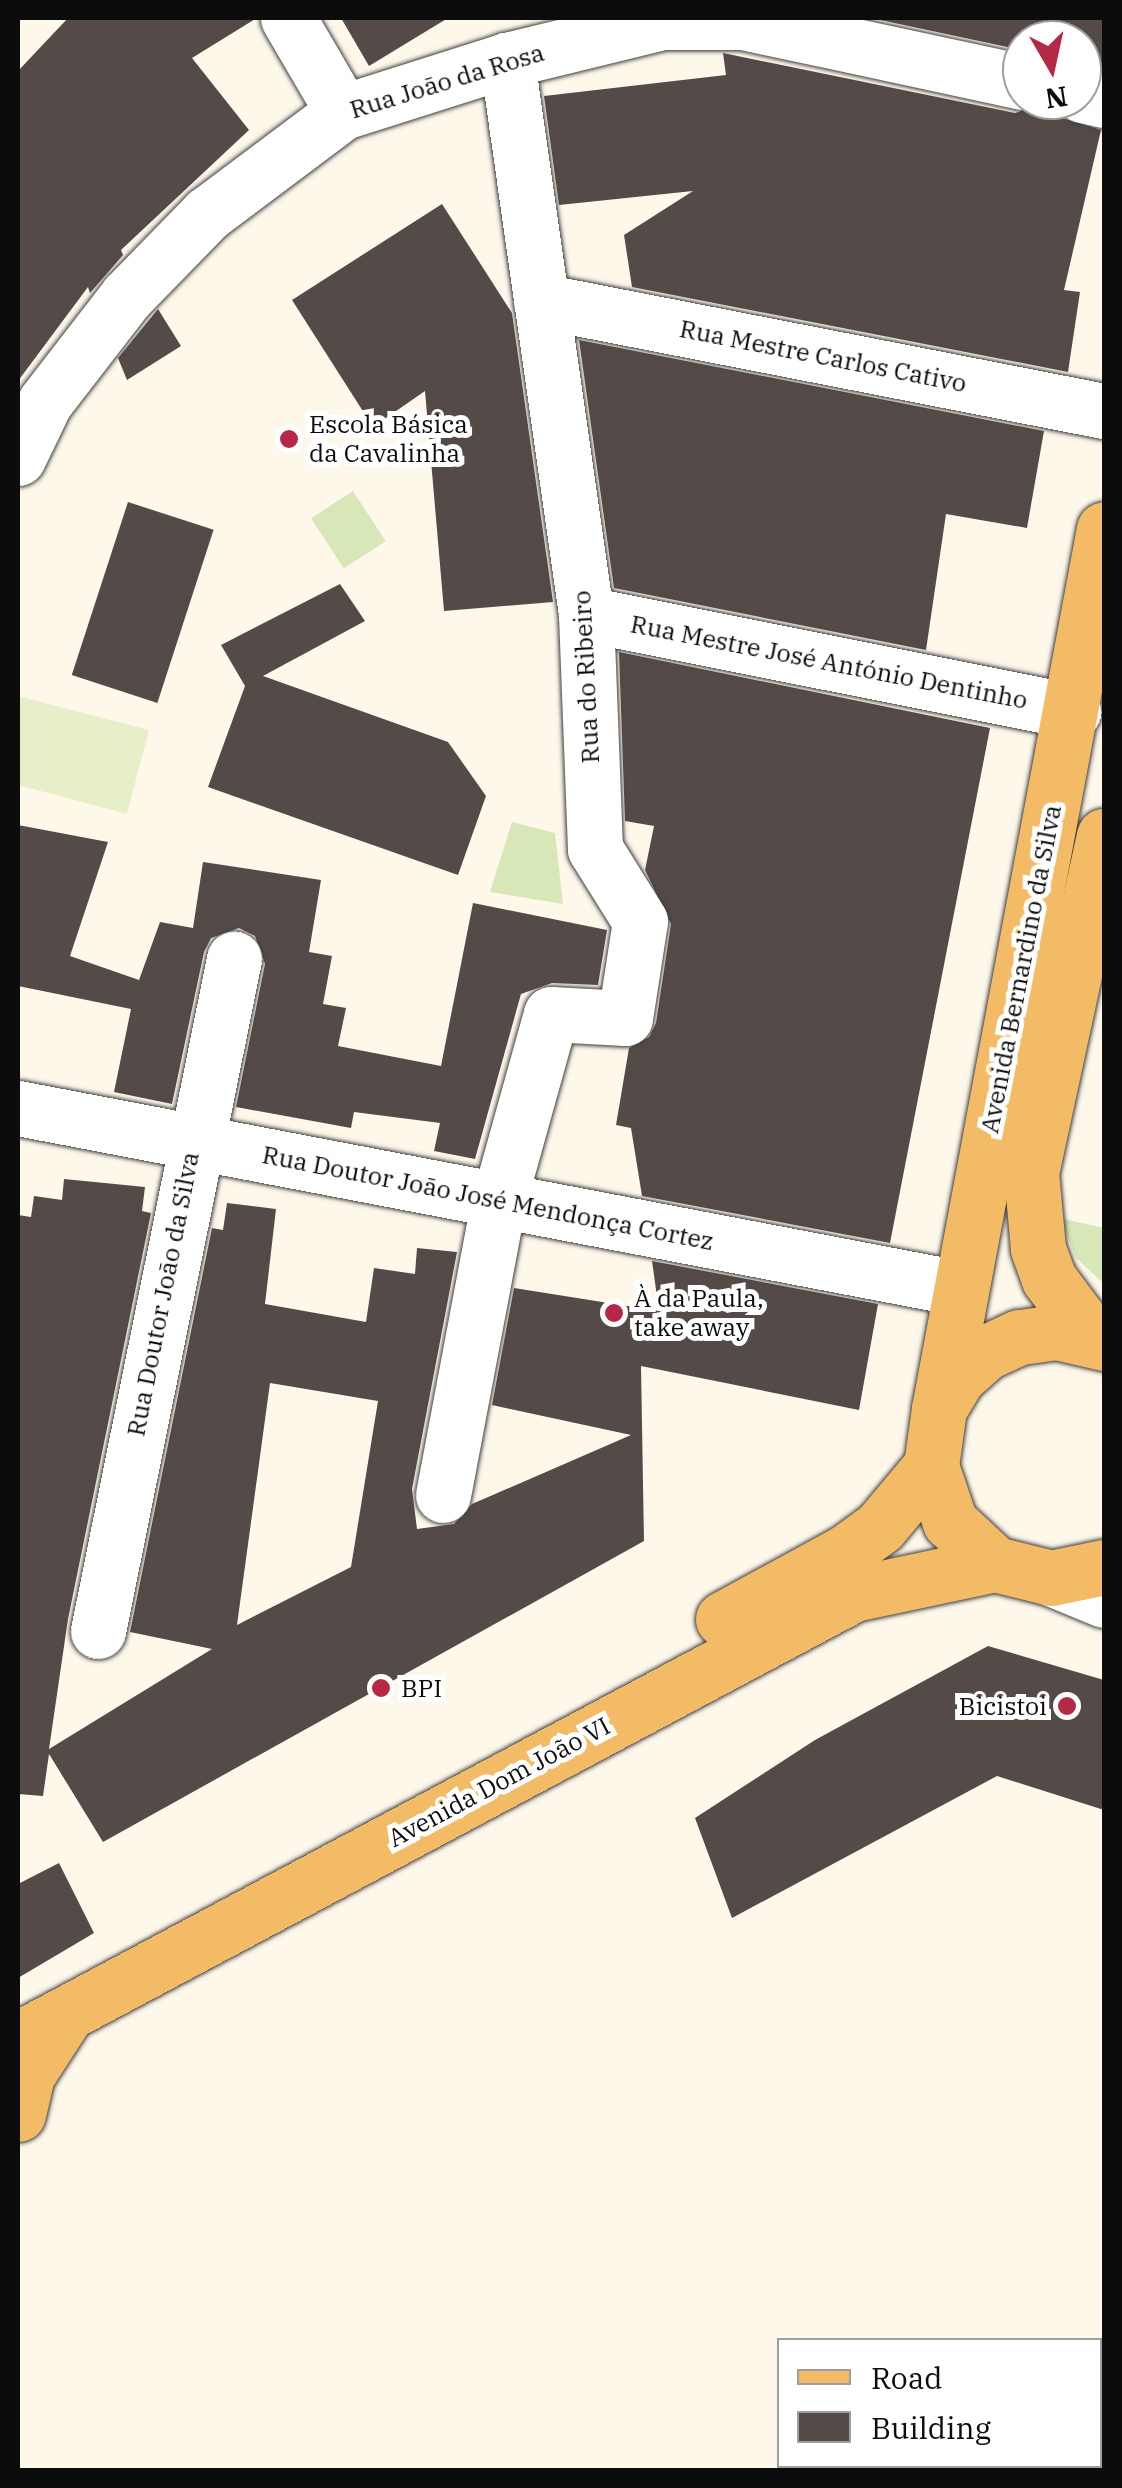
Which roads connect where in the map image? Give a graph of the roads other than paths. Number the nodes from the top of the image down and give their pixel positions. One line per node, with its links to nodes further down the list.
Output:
1 (288, 18): 4 (street)
2 (507, 60): 3 (street, Rua João da Rosa); 4 (street, Rua João da Rosa); 5 (street, Rua do Ribeiro)
3 (1002, 78)
4 (343, 112): 7 (street, Rua João da Rosa)
5 (541, 301): 6 (street, Rua Mestre Carlos Cativo); 9 (street, Rua do Ribeiro)
6 (1104, 411)
7 (18, 458)
8 (1104, 529): 10 (main road, Avenida Bernardino da Silva)
9 (586, 614): 10 (street, Rua Mestre José António Dentinho); 15 (street, Rua do Ribeiro)
10 (1073, 711): 16 (main road, Avenida Bernardino da Silva)
11 (1104, 836): 17 (main road, Avenida Bernardino da Silva)
12 (234, 958): 14 (street, Rua Doutor João da Silva)
13 (18, 1108): 14 (street, Rua Doutor João José Mendonça Cortez)
14 (193, 1142): 15 (street, Rua Doutor João José Mendonça Cortez); 25 (street, Rua Doutor João da Silva)
15 (500, 1200): 16 (street, Rua Doutor João José Mendonça Cortez); 20 (street)
16 (958, 1288): 18 (main road, Avenida Bernardino da Silva)
17 (1099, 1341): 18 (main road)
18 (939, 1410): 19 (main road, Avenida Bernardino da Silva)
19 (931, 1466): 21 (main road); 26 (main road, Avenida Dom João VI)
20 (443, 1495)
21 (995, 1564): 23 (main road); 26 (main road, Avenida Dom João VI)
22 (1104, 1566): 23 (main road)
23 (1050, 1578): 24 (street)
24 (1104, 1600)
25 (98, 1631)
26 (43, 2008): 27 (main road, Avenida Dom João VI); 28 (main road)
27 (18, 2040)
28 (18, 2114)

